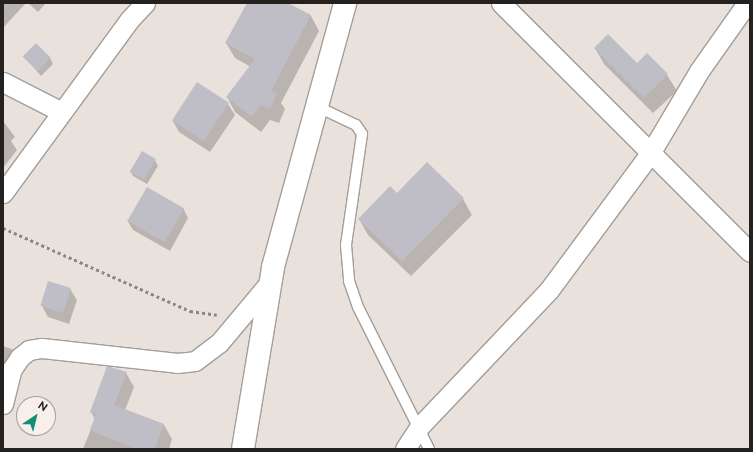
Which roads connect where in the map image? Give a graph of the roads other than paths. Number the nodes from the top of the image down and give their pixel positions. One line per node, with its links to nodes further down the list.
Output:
1 (145, 3): 7 (street)
2 (345, 3): 6 (street)
3 (501, 3): 8 (street)
4 (747, 3): 8 (street)
5 (3, 82): 7 (street)
6 (318, 107): 11 (street); 13 (lane)
7 (62, 112): 9 (street)
8 (651, 152): 10 (street); 13 (street)
9 (3, 193)
10 (750, 252)
11 (271, 281): 12 (street); 14 (street)
12 (3, 404)
13 (420, 426): 15 (street); 16 (lane)
14 (243, 449)
15 (405, 449)
16 (429, 449)

